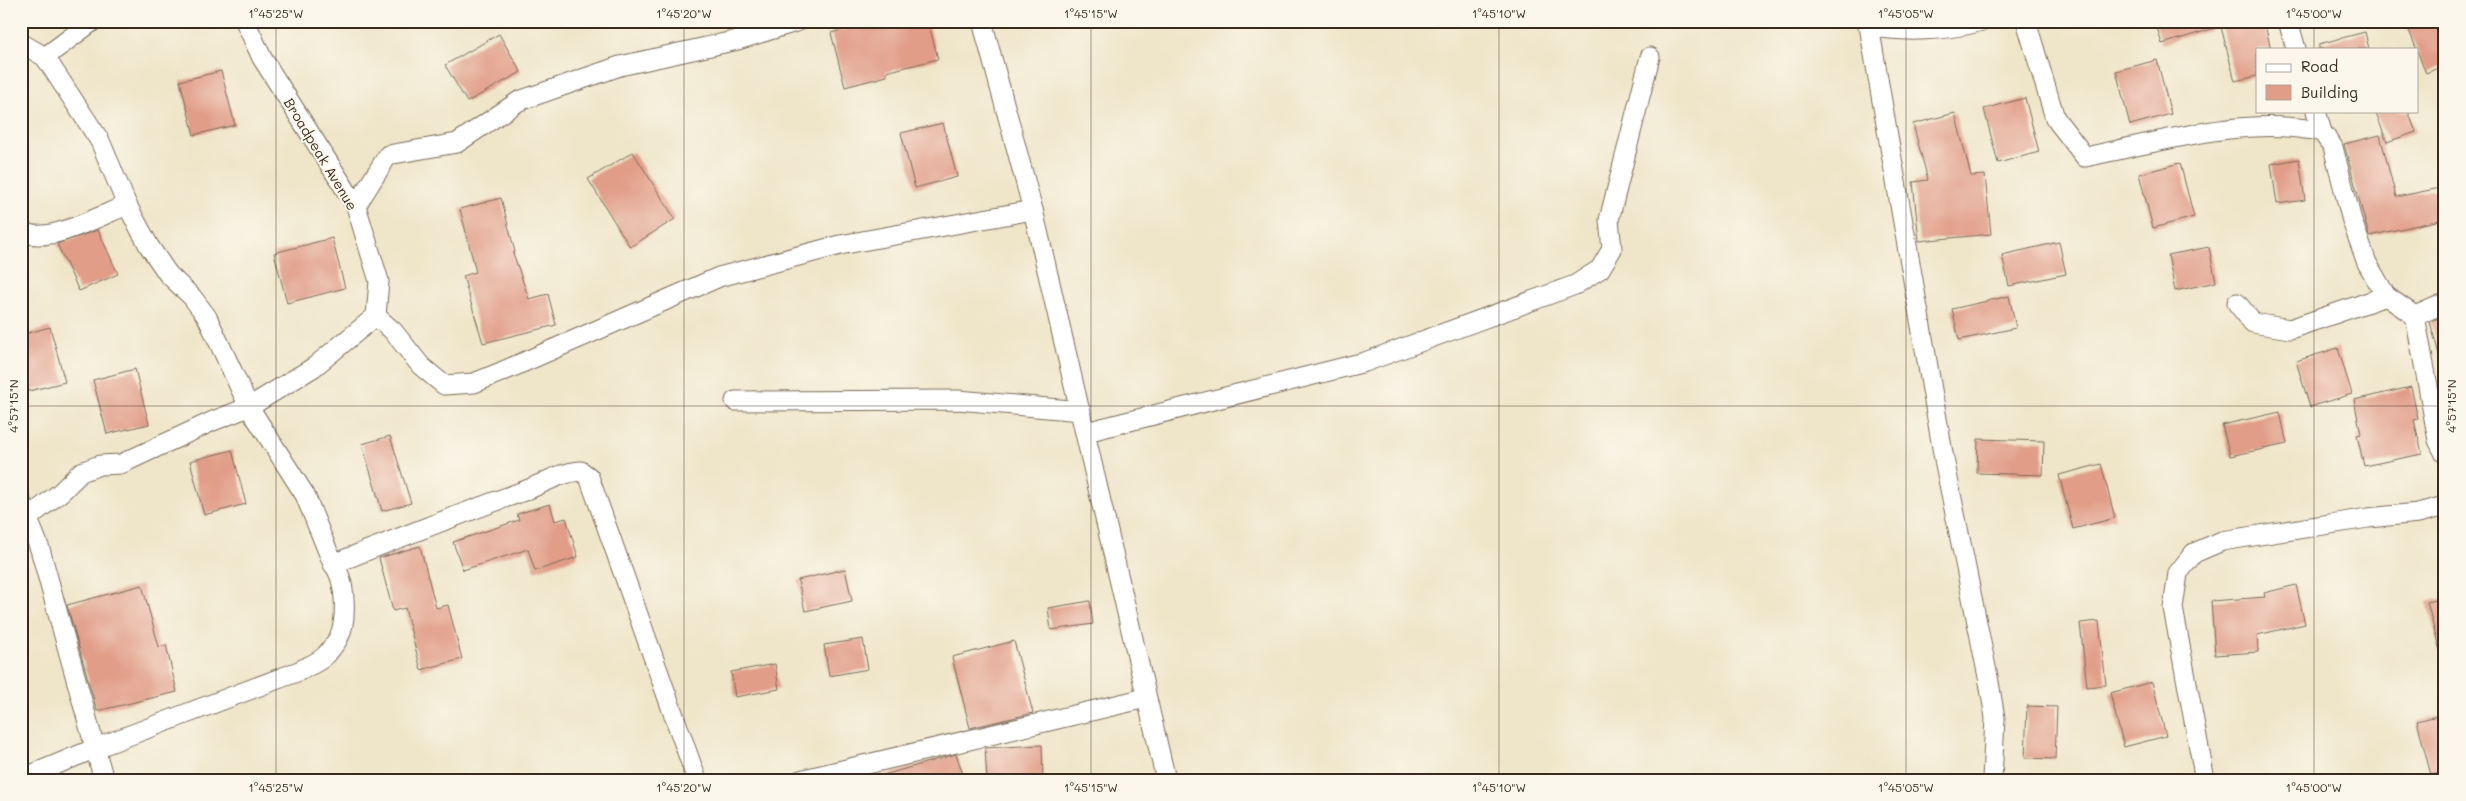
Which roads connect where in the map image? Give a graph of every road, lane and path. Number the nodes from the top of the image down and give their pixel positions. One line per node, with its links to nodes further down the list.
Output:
1 (93, 21): 11 (street)
2 (245, 21): 16 (street, Broadpeak Avenue)
3 (799, 21): 16 (street)
4 (982, 21): 17 (street)
5 (1982, 21): 8 (street)
6 (2026, 21): 14 (street)
7 (2288, 21): 10 (street)
8 (1867, 24): 39 (street)
9 (21, 43): 11 (street)
10 (2296, 48)
11 (46, 57): 15 (street)
12 (1650, 57): 27 (street)
13 (2316, 112): 14 (street)
14 (2322, 132): 19 (street)
15 (127, 204): 18 (street); 25 (street)
16 (356, 206): 22 (street, Broadpeak Avenue)
17 (1033, 210): 22 (street); 26 (street)
18 (21, 230)
19 (2386, 296): 20 (street); 23 (street)
20 (2237, 303)
21 (2445, 303): 23 (street)
22 (376, 316): 25 (street)
23 (2415, 316): 28 (street)
24 (735, 401): 26 (street)
25 (249, 407): 30 (street); 31 (street)
26 (1081, 411): 27 (street)
27 (1086, 432): 32 (street)
28 (2445, 454)
29 (2445, 506): 40 (street)
30 (25, 509): 33 (street)
31 (333, 564): 33 (street); 36 (street)
32 (1146, 698): 37 (street); 38 (street)
33 (96, 748): 34 (street); 35 (street)
34 (21, 779)
35 (104, 780)
36 (697, 780)
37 (800, 780)
38 (1166, 780)
39 (1992, 780)
40 (2205, 780)

